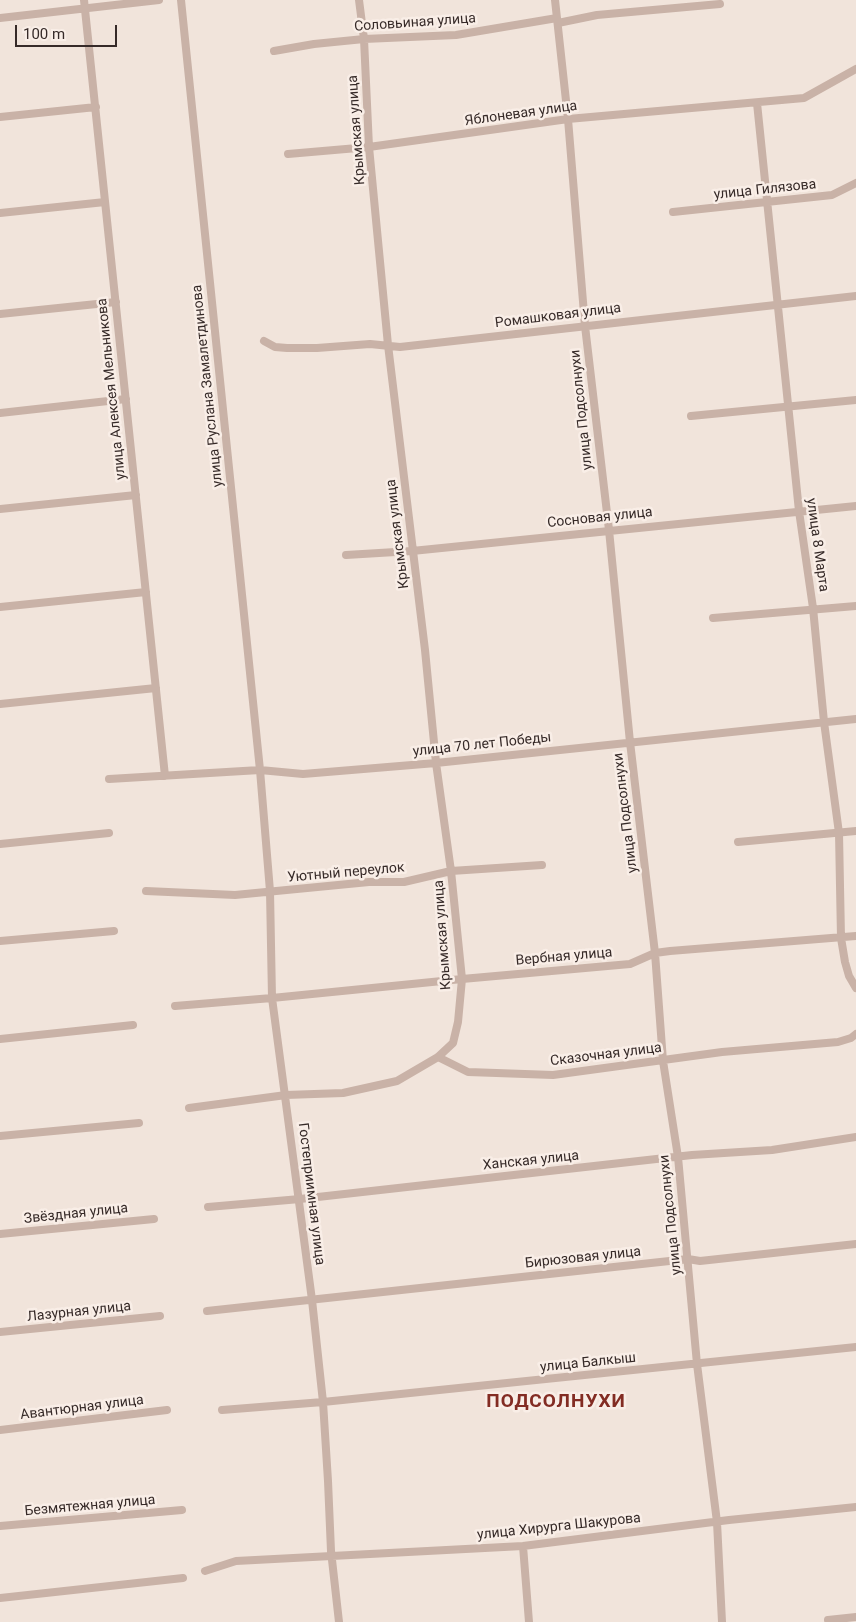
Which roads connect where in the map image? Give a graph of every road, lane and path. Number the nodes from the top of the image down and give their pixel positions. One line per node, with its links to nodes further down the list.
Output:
1 (84, 0): 7 (street, улица Алексея Мельникова)
2 (159, 0): 7 (street)
3 (181, 0): 54 (street, улица Руслана Замалетдинова)
4 (359, 0): 10 (street, Крымская улица)
5 (555, 0): 9 (street, улица Подсолнухи)
6 (720, 4): 9 (street, Соловьиная улица)
7 (85, 9): 8 (street); 14 (street, улица Алексея Мельникова)
8 (0, 18)
9 (558, 21): 10 (street, Соловьиная улица); 16 (street, улица Подсолнухи)
10 (364, 39): 11 (street, Соловьиная улица); 17 (street, Крымская улица)
11 (274, 51)
12 (856, 69): 13 (street, Яблоневая улица)
13 (757, 103): 16 (street, Яблоневая улица); 21 (street, улица 8 Марта)
14 (96, 107): 15 (street); 20 (street, улица Алексея Мельникова)
15 (0, 117)
16 (568, 119): 17 (street, Яблоневая улица); 28 (street, улица Подсолнухи)
17 (369, 147): 18 (street, Яблоневая улица); 30 (street, Крымская улица)
18 (288, 154)
19 (856, 183): 21 (street, улица Гилязова)
20 (106, 202): 23 (street); 25 (street, улица Алексея Мельникова)
21 (767, 203): 22 (street, улица Гилязова); 26 (street, улица 8 Марта)
22 (673, 212)
23 (0, 213)
24 (856, 296): 26 (street, Ромашковая улица)
25 (116, 302): 27 (street); 31 (street, улица Алексея Мельникова)
26 (776, 304): 28 (street, Ромашковая улица); 33 (street, улица 8 Марта)
27 (0, 314)
28 (585, 326): 30 (street, Ромашковая улица); 40 (street, улица Подсолнухи)
29 (264, 341): 30 (street, Ромашковая улица)
30 (388, 345): 41 (street, Крымская улица)
31 (126, 399): 34 (street); 36 (street, улица Алексея Мельникова)
32 (856, 400): 33 (street)
33 (788, 406): 35 (street); 39 (street, улица 8 Марта)
34 (0, 413)
35 (692, 416)
36 (136, 495): 38 (street); 43 (street, улица Алексея Мельникова)
37 (856, 506): 39 (street, Сосновая улица)
38 (0, 509)
39 (799, 511): 40 (street, Сосновая улица); 46 (street, улица 8 Марта)
40 (608, 530): 41 (street, Сосновая улица); 52 (street, улица Подсолнухи)
41 (412, 550): 42 (street, Сосновая улица); 53 (street, Крымская улица)
42 (346, 555)
43 (146, 592): 45 (street); 48 (street, улица Алексея Мельникова)
44 (856, 606): 46 (street)
45 (0, 607)
46 (813, 608): 47 (street); 51 (street, улица 8 Марта)
47 (713, 618)
48 (156, 688): 49 (street); 55 (street, улица Алексея Мельникова)
49 (0, 704)
50 (856, 718): 51 (street, улица 70 лет Победы)
51 (824, 722): 52 (street, улица 70 лет Победы); 58 (street, улица 8 Марта)
52 (630, 742): 53 (street, улица 70 лет Победы); 70 (street, улица Подсолнухи)
53 (436, 763): 54 (street, улица 70 лет Победы); 63 (street, Крымская улица)
54 (260, 770): 55 (street, улица 70 лет Победы); 65 (street, Гостеприимная улица)
55 (166, 776): 56 (street, улица 70 лет Победы)
56 (109, 779)
57 (856, 831): 58 (street)
58 (839, 832): 60 (street); 68 (street, улица 8 Марта)
59 (109, 833): 61 (street)
60 (738, 842)
61 (0, 844)
62 (542, 866): 63 (street, Уютный переулок)
63 (451, 870): 65 (street, Уютный переулок); 71 (street, Крымская улица)
64 (146, 890): 65 (street, Уютный переулок)
65 (270, 891): 73 (street, Гостеприимная улица)
66 (114, 931): 69 (street)
67 (856, 936): 68 (street, Вербная улица)
68 (841, 938): 70 (street, Вербная улица); 72 (street, улица 8 Марта)
69 (0, 941)
70 (655, 953): 71 (street, Вербная улица); 79 (street, улица Подсолнухи)
71 (462, 979): 73 (street, Вербная улица); 78 (street, Крымская улица)
72 (856, 988)
73 (272, 998): 74 (street, Вербная улица); 80 (street, Гостеприимная улица)
74 (175, 1006)
75 (133, 1025): 77 (street)
76 (856, 1034): 79 (street, Сказочная улица)
77 (0, 1039)
78 (438, 1057): 79 (street, Сказочная улица); 80 (street)
79 (663, 1061): 85 (street, улица Подсолнухи)
80 (286, 1095): 81 (street); 86 (street, Гостеприимная улица)
81 (189, 1108)
82 (139, 1123): 83 (street)
83 (0, 1136)
84 (856, 1137): 85 (street, Ханская улица)
85 (678, 1157): 86 (street, Ханская улица); 91 (street, улица Подсолнухи)
86 (300, 1199): 87 (street, Ханская улица); 92 (street, Гостеприимная улица)
87 (208, 1207)
88 (154, 1219): 89 (street, Звёздная улица)
89 (0, 1234)
90 (856, 1244): 91 (street, Бирюзовая улица)
91 (688, 1259): 92 (street, Бирюзовая улица); 97 (street, улица Подсолнухи)
92 (312, 1300): 93 (street, Бирюзовая улица); 98 (street, Гостеприимная улица)
93 (207, 1311)
94 (160, 1316): 95 (street, Лазурная улица)
95 (0, 1332)
96 (856, 1347): 97 (street, улица Балкыш)
97 (697, 1364): 98 (street, улица Балкыш); 104 (street, улица Подсолнухи)
98 (323, 1402): 100 (street, улица Балкыш); 107 (street, Гостеприимная улица)
99 (167, 1410): 101 (street, Авантюрная улица)
100 (222, 1410)
101 (0, 1430)
102 (856, 1507): 104 (street, улица Хирурга Шакурова)
103 (182, 1510): 105 (street, Безмятежная улица)
104 (717, 1522): 106 (street, улица Хирурга Шакурова); 115 (street, улица Подсолнухи)
105 (0, 1526)
106 (523, 1546): 107 (street, улица Хирурга Шакурова); 114 (street)
107 (332, 1555): 108 (street, улица Хирурга Шакурова); 113 (street, Гостеприимная улица)
108 (205, 1571)
109 (183, 1578): 110 (street)
110 (0, 1598)
111 (856, 1617): 112 (street)
112 (828, 1620)
113 (339, 1622)
114 (529, 1622)
115 (722, 1622)

